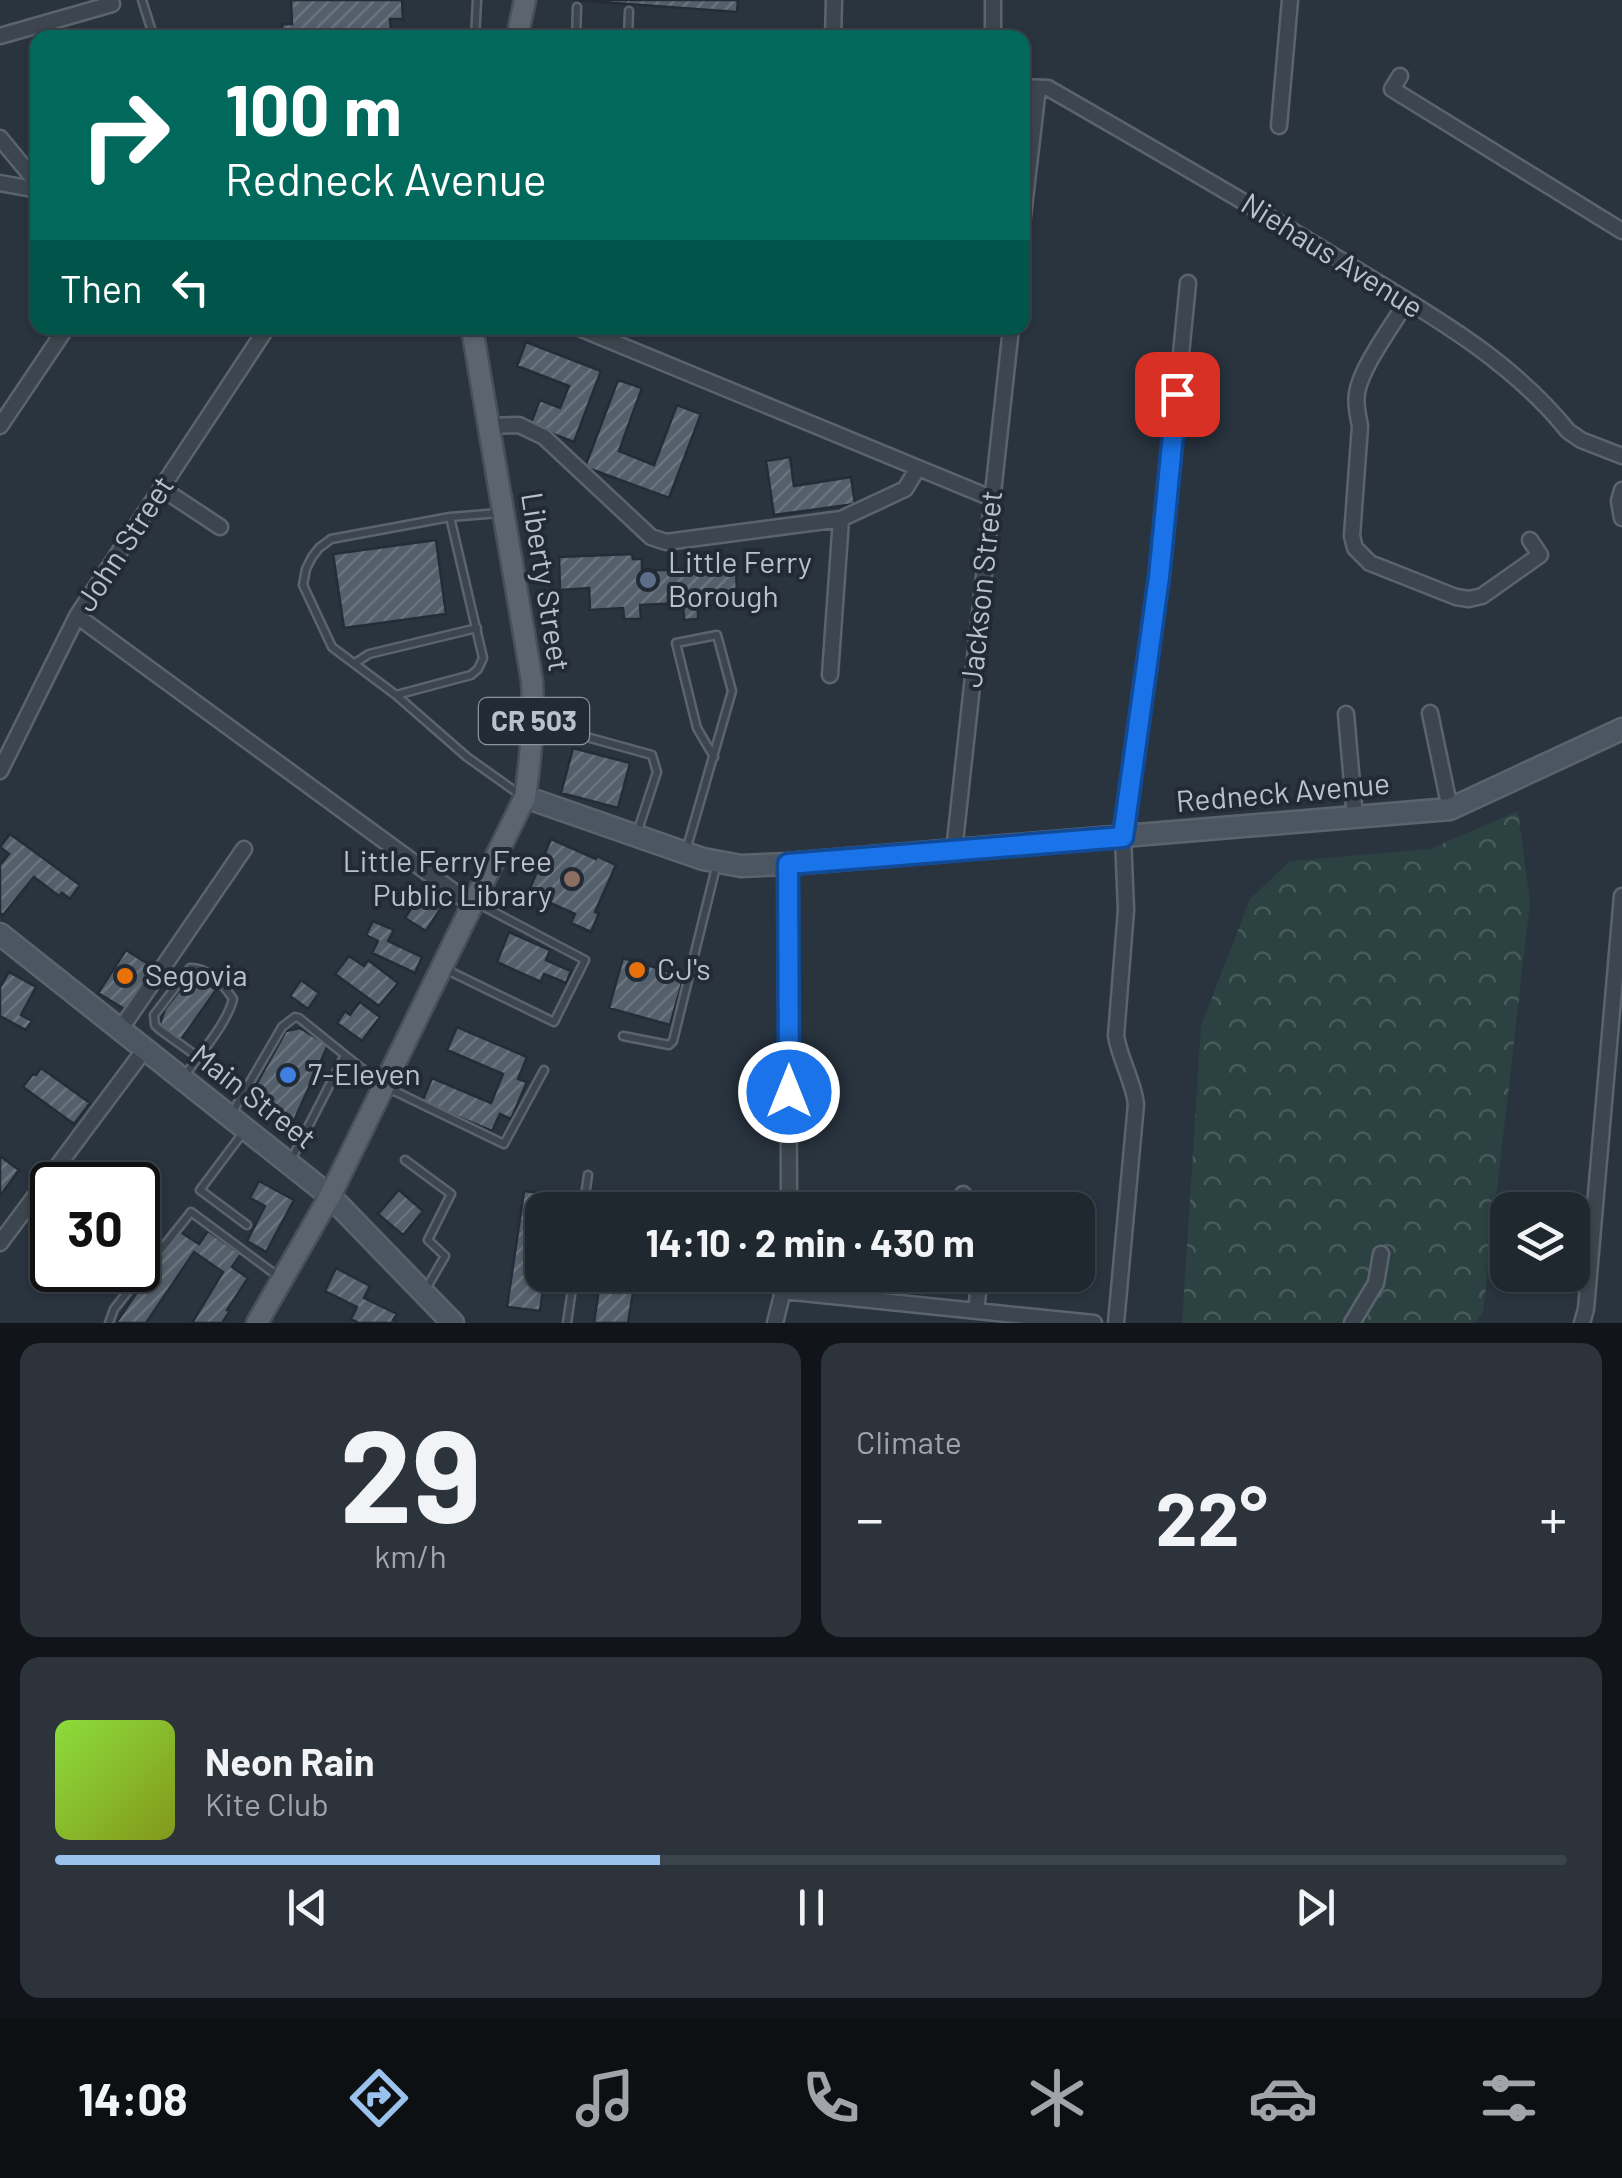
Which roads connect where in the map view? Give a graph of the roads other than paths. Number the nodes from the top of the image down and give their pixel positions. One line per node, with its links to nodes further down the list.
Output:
1 (142, 0): 10 (lane)
2 (477, 0): 11 (lane)
3 (524, 0): 12 (main road)
4 (834, 0): 15 (street)
5 (993, 0): 16 (street)
6 (1290, 0): 20 (street)
7 (115, 2): 17 (street)
8 (577, 7): 13 (lane)
9 (629, 12): 14 (lane)
10 (151, 30)
11 (476, 30)
12 (518, 30)
13 (576, 30)
14 (628, 30)
15 (834, 30)
16 (993, 30)
17 (0, 36)
18 (1400, 76): 25 (street)
19 (1030, 87): 27 (street, Niehaus Avenue)
20 (1278, 126)
21 (0, 138): 22 (street)
22 (30, 177)
23 (0, 182): 24 (street)
24 (30, 186)
25 (1622, 232)
26 (1188, 284): 61 (street)
27 (1408, 300): 35 (street, Niehaus Avenue); 45 (street)
28 (61, 335): 33 (street)
29 (262, 335): 37 (street, John Street)
30 (473, 335): 34 (main road, Liberty Street / CR 503)
31 (596, 335): 36 (street)
32 (1010, 335): 39 (street, Jackson Street)
33 (0, 426)
34 (488, 426): 40 (main road, Liberty Street / CR 503); 43 (street)
35 (1622, 456)
36 (918, 468): 39 (street); 43 (street)
37 (161, 488): 44 (street); 46 (street, John Street)
38 (1622, 490): 42 (street)
39 (992, 498): 63 (street, Jackson Street)
40 (504, 513): 41 (lane); 54 (main road, Liberty Street / CR 503)
41 (450, 517): 47 (lane); 48 (lane)
42 (1622, 518)
43 (841, 519): 49 (street)
44 (220, 527)
45 (1530, 540)
46 (77, 616): 56 (street, John Street); 68 (street)
47 (477, 628): 48 (lane); 50 (lane)
48 (355, 663): 50 (lane)
49 (830, 675)
50 (396, 695): 57 (lane)
51 (1430, 713): 58 (street)
52 (1346, 714): 59 (street)
53 (1622, 729): 58 (street, Redneck Avenue)
54 (533, 732): 57 (main road, Liberty Street / CR 503); 60 (lane)
55 (714, 758): 55 (lane); 64 (lane)
56 (0, 771)
57 (524, 798): 60 (street, Redneck Avenue); 68 (main road, Liberty Street / CR 503)
58 (1450, 809): 59 (street, Redneck Avenue)
59 (1355, 817): 61 (street, Redneck Avenue)
60 (636, 836): 64 (street, Redneck Avenue)
61 (1123, 837): 63 (street, Redneck Avenue); 102 (street)
62 (244, 849): 71 (street)
63 (954, 850): 66 (street, Redneck Avenue)
64 (685, 853): 65 (street, Redneck Avenue)
65 (717, 862): 66 (street, Redneck Avenue); 72 (lane)
66 (788, 864): 84 (street)
67 (1622, 896): 104 (street)
68 (473, 903): 70 (main road, Liberty Street / CR 503); 70 (lane)
69 (0, 934): 71 (street, Main Street)
70 (442, 967): 78 (main road, Liberty Street / CR 503)
71 (120, 1030): 73 (street, Main Street)
72 (623, 1036)
73 (145, 1049): 77 (street, Main Street); 87 (street)
74 (345, 1055): 78 (lane); 79 (lane); 81 (lane)
75 (198, 1057): 75 (lane); 77 (lane)
76 (544, 1070): 78 (lane)
77 (183, 1079): 79 (street, Main Street)
78 (384, 1086): 85 (main road, Liberty Street / CR 503)
79 (238, 1122): 81 (street, Main Street); 86 (lane)
80 (405, 1160): 90 (lane)
81 (290, 1164): 85 (street, Main Street)
82 (588, 1176): 83 (lane)
83 (586, 1192)
84 (789, 1192)
85 (330, 1196): 89 (main road, Liberty Street / CR 503); 90 (street, Main Street)
86 (246, 1225)
87 (0, 1242)
88 (1381, 1254): 103 (street)
89 (282, 1280): 97 (lane); 98 (main road, Liberty Street / CR 503)
90 (423, 1292): 96 (street, Main Street)
91 (572, 1292): 99 (lane)
92 (782, 1292): 100 (street)
93 (846, 1292): 95 (street)
94 (978, 1292): 95 (street)
95 (976, 1311): 101 (street)
96 (445, 1320)
97 (109, 1323)
98 (257, 1323)
99 (567, 1323)
100 (775, 1323)
101 (1094, 1323)
102 (1116, 1323)
103 (1352, 1323)
104 (1582, 1323)

